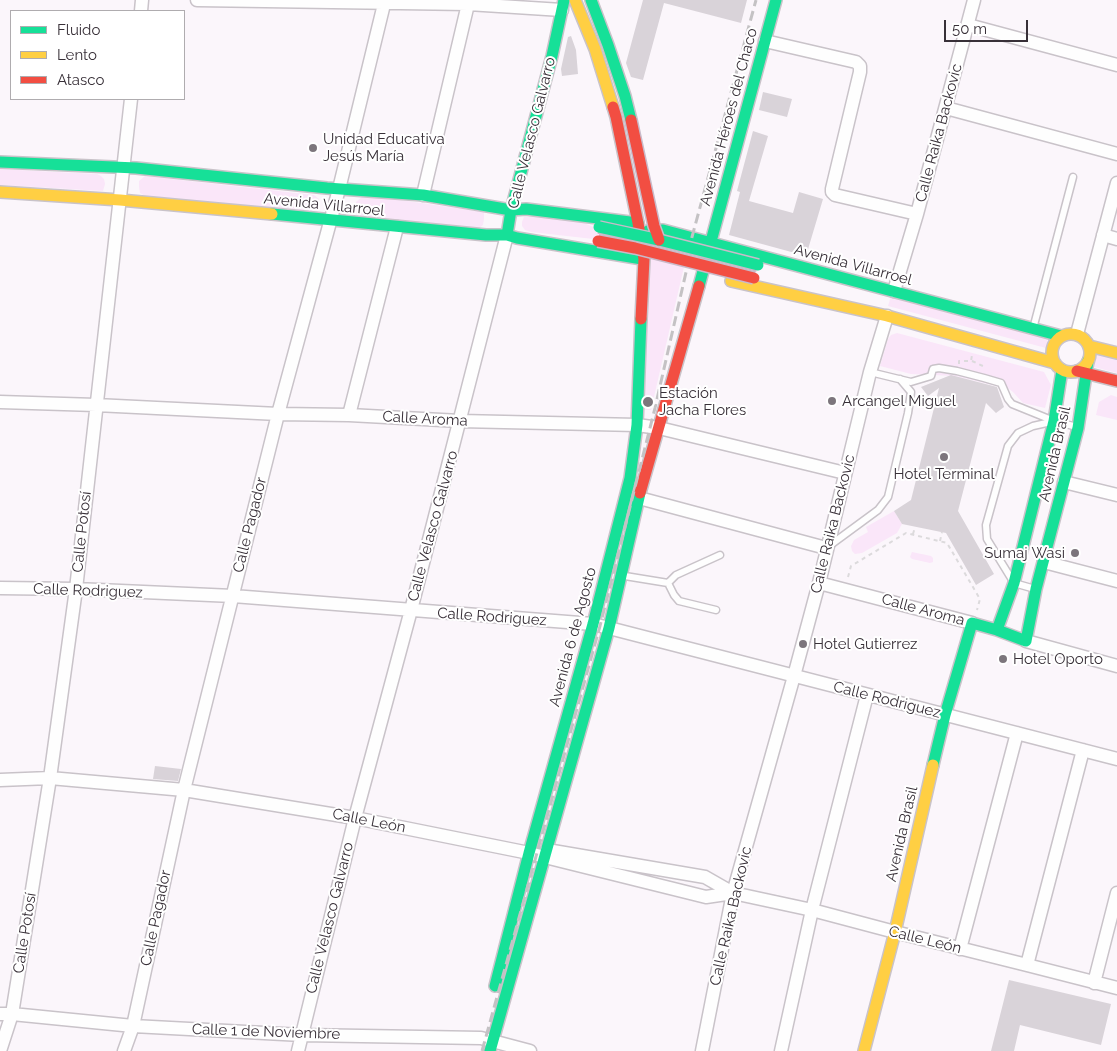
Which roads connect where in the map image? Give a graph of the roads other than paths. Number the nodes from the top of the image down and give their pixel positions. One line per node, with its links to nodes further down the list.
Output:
1 (197, 0): 6 (street)
2 (575, 0): 26 (main road, Avenida 6 de Agosto)
3 (591, 0): 32 (main road, bridge)
4 (776, 0): 10 (main road, Avenida Héroes del Chaco)
5 (974, 0): 9 (street, Calle Raika Backovic)
6 (384, 2): 7 (street); 19 (street, Calle Pagador)
7 (461, 3): 8 (street); 21 (street)
8 (563, 5): 23 (main road, Calle Velasco Galvarro)
9 (968, 25): 11 (street); 13 (street, Calle Raika Backovic)
10 (766, 42): 24 (street); 33 (main road, Avenida Héroes del Chaco)
11 (1117, 65)
12 (131, 100): 16 (street, Calle Potosí)
13 (946, 108): 14 (street); 24 (street, Calle Raika Backovic)
14 (1117, 154)
15 (0, 162): 16 (main road, Avenida Villarroel)
16 (124, 168): 19 (main road, Avenida Villarroel); 22 (street, Calle Potosí)
17 (1073, 177): 37 (lane)
18 (1117, 182): 29 (street)
19 (339, 188): 21 (main road, Avenida Villarroel); 25 (street, Calle Pagador)
20 (0, 192): 22 (main road, Avenida Villarroel)
21 (424, 195): 23 (main road, Avenida Villarroel)
22 (120, 200): 25 (main road, Avenida Villarroel); 48 (street, Calle Potosí)
23 (512, 210): 26 (main road, Avenida Villarroel); 28 (main road, Calle Velasco Galvarro); 32 (main road, bridge)
24 (917, 214): 36 (street, Calle Raika Backovic)
25 (330, 221): 27 (main road, Avenida Villarroel); 49 (street, Calle Pagador)
26 (638, 223): 31 (main road, Avenida 6 de Agosto)
27 (397, 227): 28 (main road, Avenida Villarroel); 50 (street)
28 (506, 235): 34 (main road, Avenida Villarroel); 36 (main road, bridge); 51 (street, Calle Velasco Galvarro)
29 (1103, 235): 30 (street); 38 (street)
30 (1117, 239)
31 (641, 240): 33 (main road, Avenida Villarroel); 34 (main road, Avenida 6 de Agosto)
32 (659, 240): 36 (main road, bridge)
33 (712, 242): 35 (main road, Avenida 6 de Agosto); 36 (main road, Avenida Villarroel)
34 (644, 259): 53 (main road, Avenida 6 de Agosto)
35 (702, 275): 36 (main road, Avenida Villarroel); 54 (main road, Avenida 6 de Agosto)
36 (891, 304): 37 (main road, Avenida Villarroel); 42 (main road, Avenida Villarroel); 43 (street, Calle Raika Backovic)
37 (1033, 329): 39 (main road, Avenida Villarroel)
38 (1077, 334): 39 (main road); 40 (main road)
39 (1061, 336): 42 (main road)
40 (1089, 346): 41 (main road); 44 (main road, Avenida Brasil)
41 (1117, 352)
42 (1059, 366): 44 (main road); 52 (main road, Avenida Brasil)
43 (870, 372): 45 (lane); 56 (street, Calle Raika Backovic)
44 (1082, 372): 46 (main road); 55 (main road, Avenida Brasil)
45 (900, 379): 52 (lane); 60 (lane)
46 (1117, 381)
47 (0, 402): 48 (street, Calle Aroma)
48 (96, 405): 49 (street, Calle Aroma); 69 (street, Calle Potosí)
49 (278, 414): 50 (street, Calle Aroma); 71 (street, Calle Pagador)
50 (349, 415): 51 (street, Calle Aroma)
51 (460, 421): 53 (street, Calle Aroma); 72 (street, Calle Velasco Galvarro)
52 (1054, 421): 55 (lane); 67 (main road, Avenida Brasil); 67 (lane)
53 (637, 425): 54 (street, Calle Aroma); 75 (main road, Avenida 6 de Agosto)
54 (659, 428): 56 (street, Calle Aroma); 59 (main road, Avenida 6 de Agosto)
55 (1078, 428): 57 (main road, Avenida Brasil)
56 (845, 473): 60 (street, Calle Raika Backovic)
57 (1064, 482): 58 (street); 62 (main road, Avenida Brasil)
58 (1117, 495)
59 (639, 498): 60 (street); 63 (main road, Avenida 6 de Agosto)
60 (826, 548): 66 (street, Calle Raika Backovic)
61 (720, 555): 65 (lane)
62 (1044, 562): 64 (street); 70 (main road, Avenida Brasil)
63 (621, 575): 65 (lane); 76 (main road, Avenida 6 de Agosto)
64 (1117, 581)
65 (668, 583): 73 (lane)
66 (819, 583): 74 (street, Calle Aroma); 80 (street, Calle Raika Backovic)
67 (1014, 583): 70 (lane); 77 (main road, Avenida Brasil)
68 (0, 588): 69 (street, Calle Rodriguez)
69 (76, 589): 71 (street, Calle Rodriguez); 86 (street, Calle Potosí)
70 (1036, 589): 78 (main road, Avenida Brasil)
71 (232, 596): 72 (street, Calle Rodriguez); 88 (street, Calle Pagador)
72 (411, 610): 75 (street, Calle Rodriguez); 89 (street, Calle Velasco Galvarro)
73 (716, 610)
74 (972, 623): 77 (main road, Calle Aroma); 82 (main road, Avenida Brasil)
75 (593, 624): 76 (street, Calle Rodriguez); 90 (main road, Avenida 6 de Agosto)
76 (609, 628): 80 (street, Calle Rodriguez); 91 (main road, Avenida 6 de Agosto)
77 (997, 630): 78 (main road, Calle Aroma)
78 (1026, 641): 79 (street)
79 (1117, 666)
80 (794, 676): 81 (street, Calle Rodriguez); 92 (street, Calle Raika Backovic)
81 (867, 694): 82 (street, Calle Rodriguez); 94 (street)
82 (945, 715): 83 (street, Calle Rodriguez); 95 (main road, Avenida Brasil)
83 (1017, 733): 84 (street, Calle Rodriguez); 96 (street)
84 (1083, 750): 85 (street, Calle Rodriguez); 97 (street)
85 (1117, 759)
86 (50, 778): 87 (street, Calle León); 88 (street, Calle León); 101 (street, Calle Potosí)
87 (0, 780)
88 (184, 790): 89 (street, Calle León); 102 (street, Calle Pagador)
89 (355, 818): 90 (street, Calle León); 103 (street, Calle Velasco Galvarro)
90 (529, 852): 91 (street, Calle León); 100 (main road, Avenida 6 de Agosto)
91 (546, 853): 92 (street, Calle León); 92 (street, Calle León); 104 (main road, Avenida 6 de Agosto)
92 (733, 893): 94 (street, Calle León); 110 (street, Calle Raika Backovic)
93 (1117, 894): 98 (street)
94 (812, 910): 95 (street, Calle León); 111 (street)
95 (895, 932): 96 (street, Calle León); 112 (main road, Avenida Brasil)
96 (960, 949): 97 (street, Calle León)
97 (1027, 965): 98 (street, Calle León)
98 (1094, 983): 99 (street, Calle León)
99 (1117, 988)
100 (491, 1001)
101 (6, 1014): 102 (street, Calle 1 de Noviembre); 105 (street, Calle Potosí)
102 (133, 1026): 103 (street, Calle 1 de Noviembre); 106 (street, Calle Pagador)
103 (302, 1035): 104 (street, Calle 1 de Noviembre); 107 (street, Calle Velasco Galvarro)
104 (487, 1040): 108 (main road, Avenida 6 de Agosto); 109 (street, Calle 1 de Noviembre)
105 (0, 1051)
106 (124, 1051)
107 (298, 1051)
108 (478, 1051)
109 (530, 1051)
110 (702, 1051)
111 (781, 1051)
112 (864, 1051)

